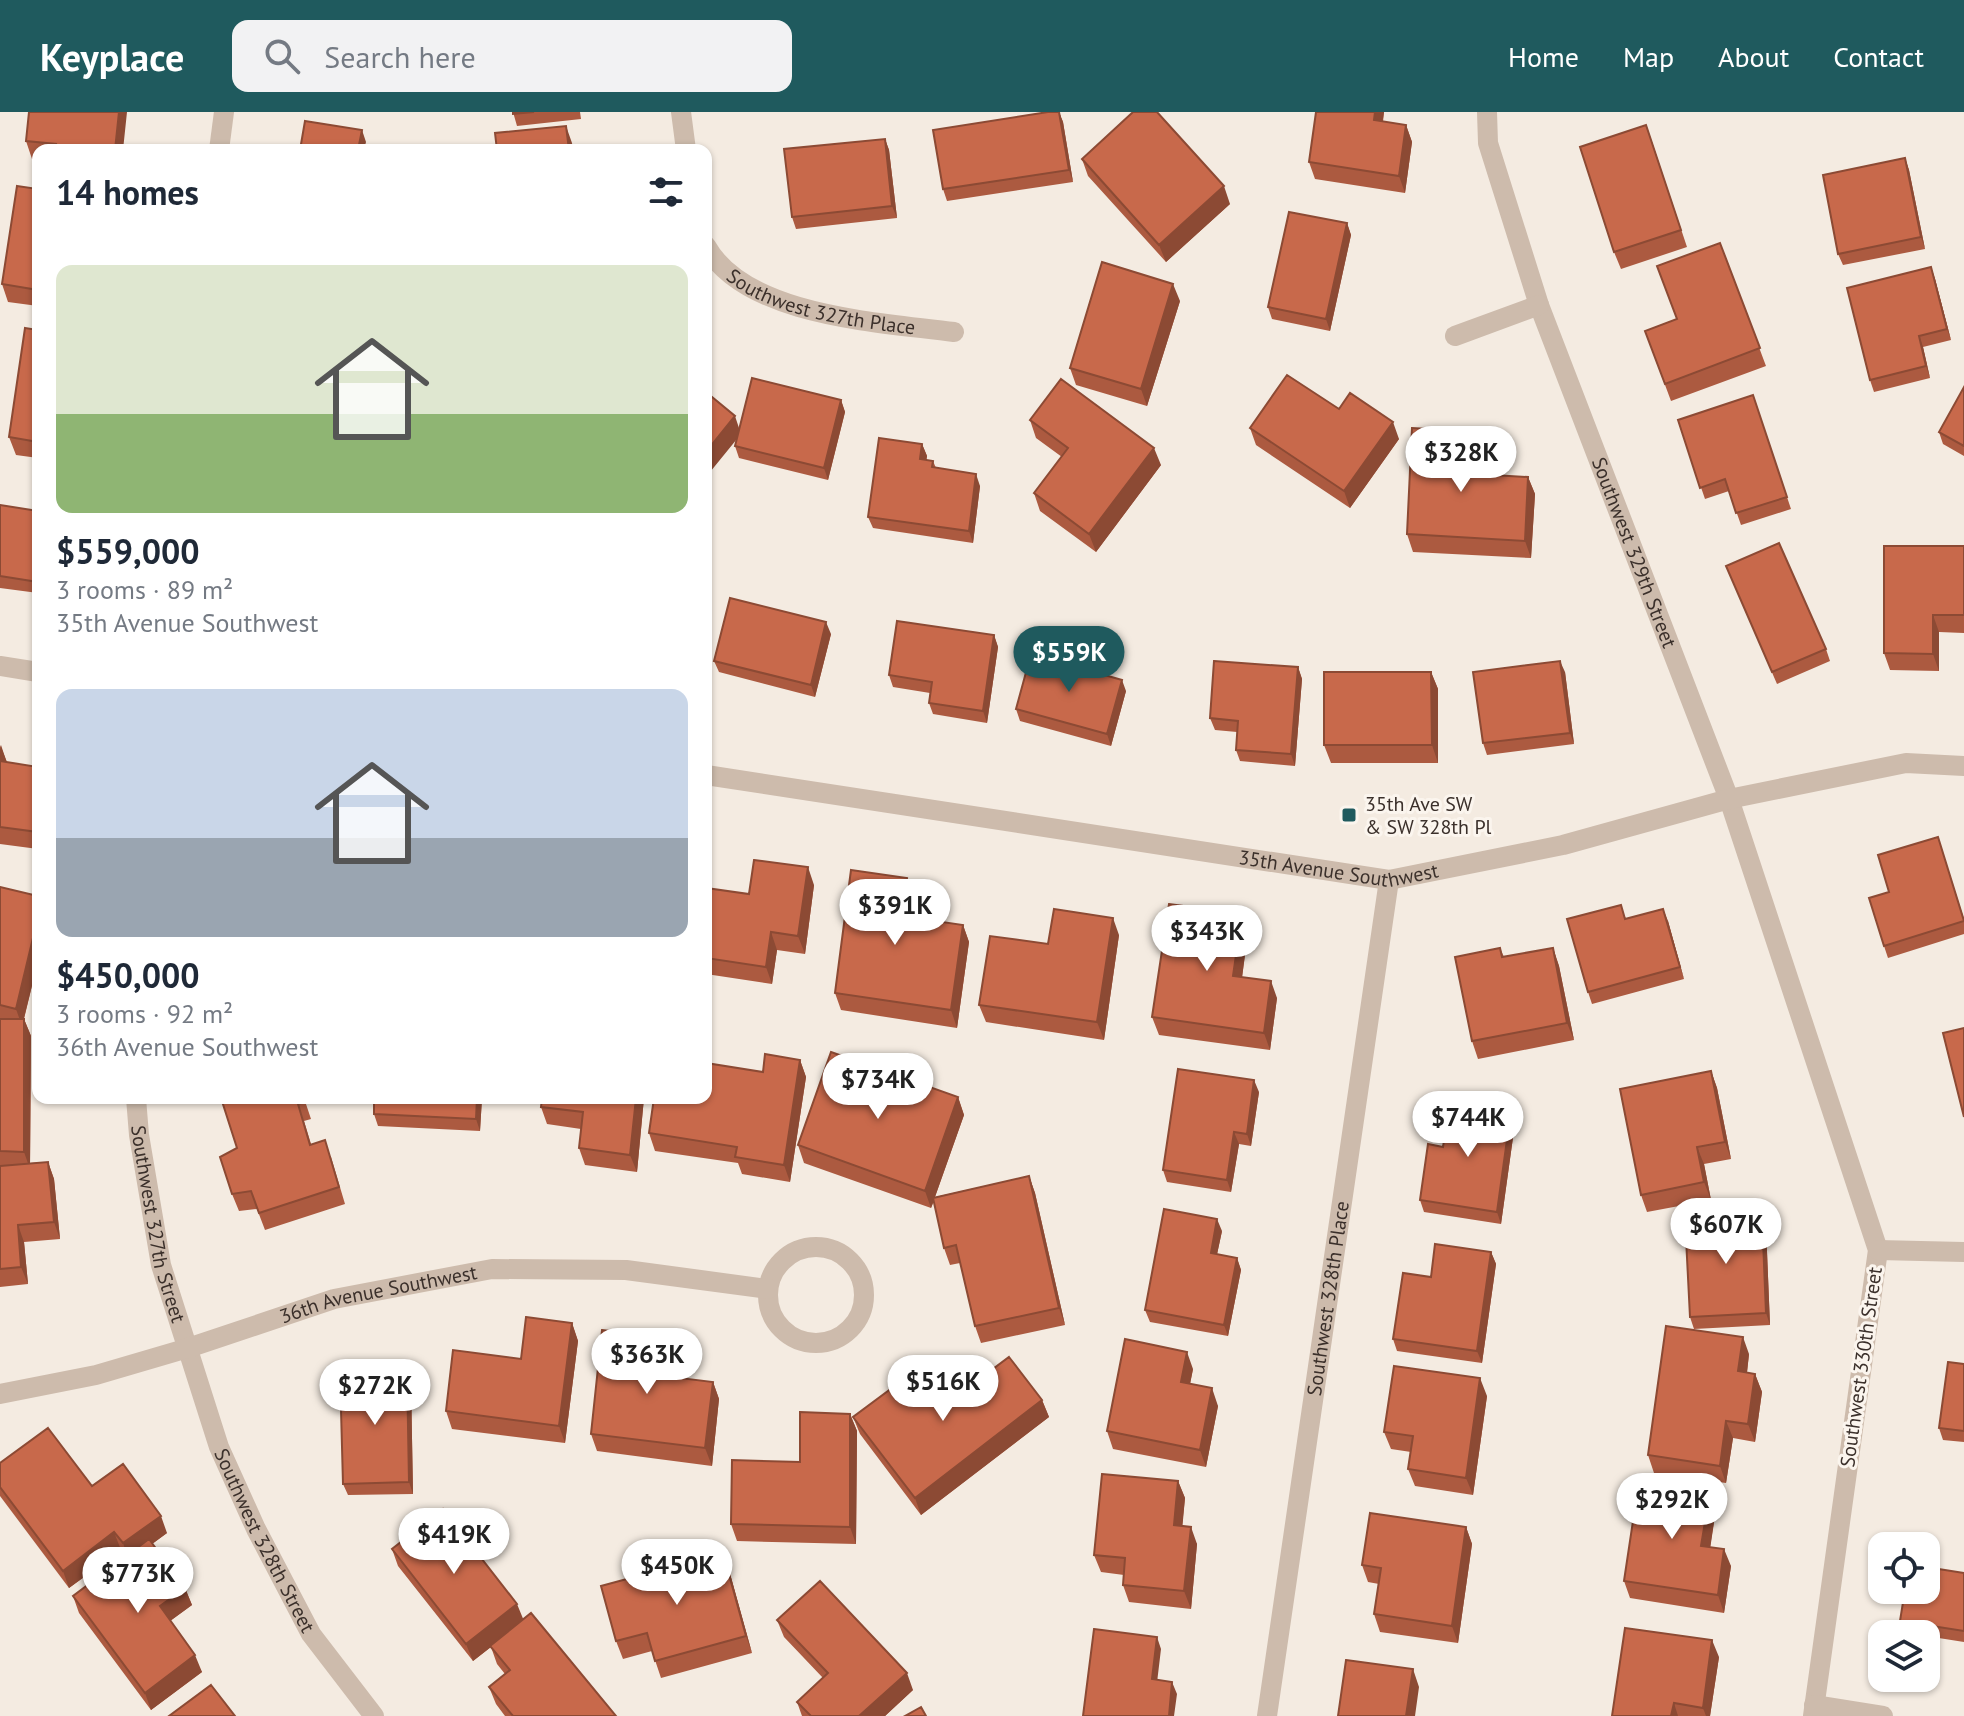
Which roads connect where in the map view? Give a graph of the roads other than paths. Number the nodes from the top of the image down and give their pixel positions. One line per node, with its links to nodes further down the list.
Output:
1 (224, 112): 4 (street)
2 (681, 112): 5 (street)
3 (1487, 112): 7 (street, Southwest 329th Street)
4 (220, 144)
5 (685, 144)
6 (712, 255): 8 (street, Southwest 327th Place)
7 (1539, 305): 9 (street); 14 (street, Southwest 329th Street)
8 (954, 332)
9 (1455, 336)
10 (0, 666): 11 (street)
11 (32, 671)
12 (1964, 766): 14 (street, 35th Avenue Southwest)
13 (712, 776): 15 (street, 35th Avenue Southwest)
14 (1729, 799): 15 (street, 35th Avenue Southwest); 17 (street, Southwest 330th Street)
15 (1389, 880): 24 (street, Southwest 328th Place)
16 (136, 1104): 20 (street, Southwest 327th Street)
17 (1878, 1250): 18 (street); 22 (street, Southwest 330th Street)
18 (1964, 1252)
19 (768, 1289): 19 (street); 20 (street, 36th Avenue Southwest)
20 (188, 1348): 21 (street, 36th Avenue Southwest); 23 (street, Southwest 328th Street)
21 (0, 1394)
22 (1814, 1710): 25 (street)
23 (374, 1716)
24 (1267, 1716)
25 (1883, 1716)

